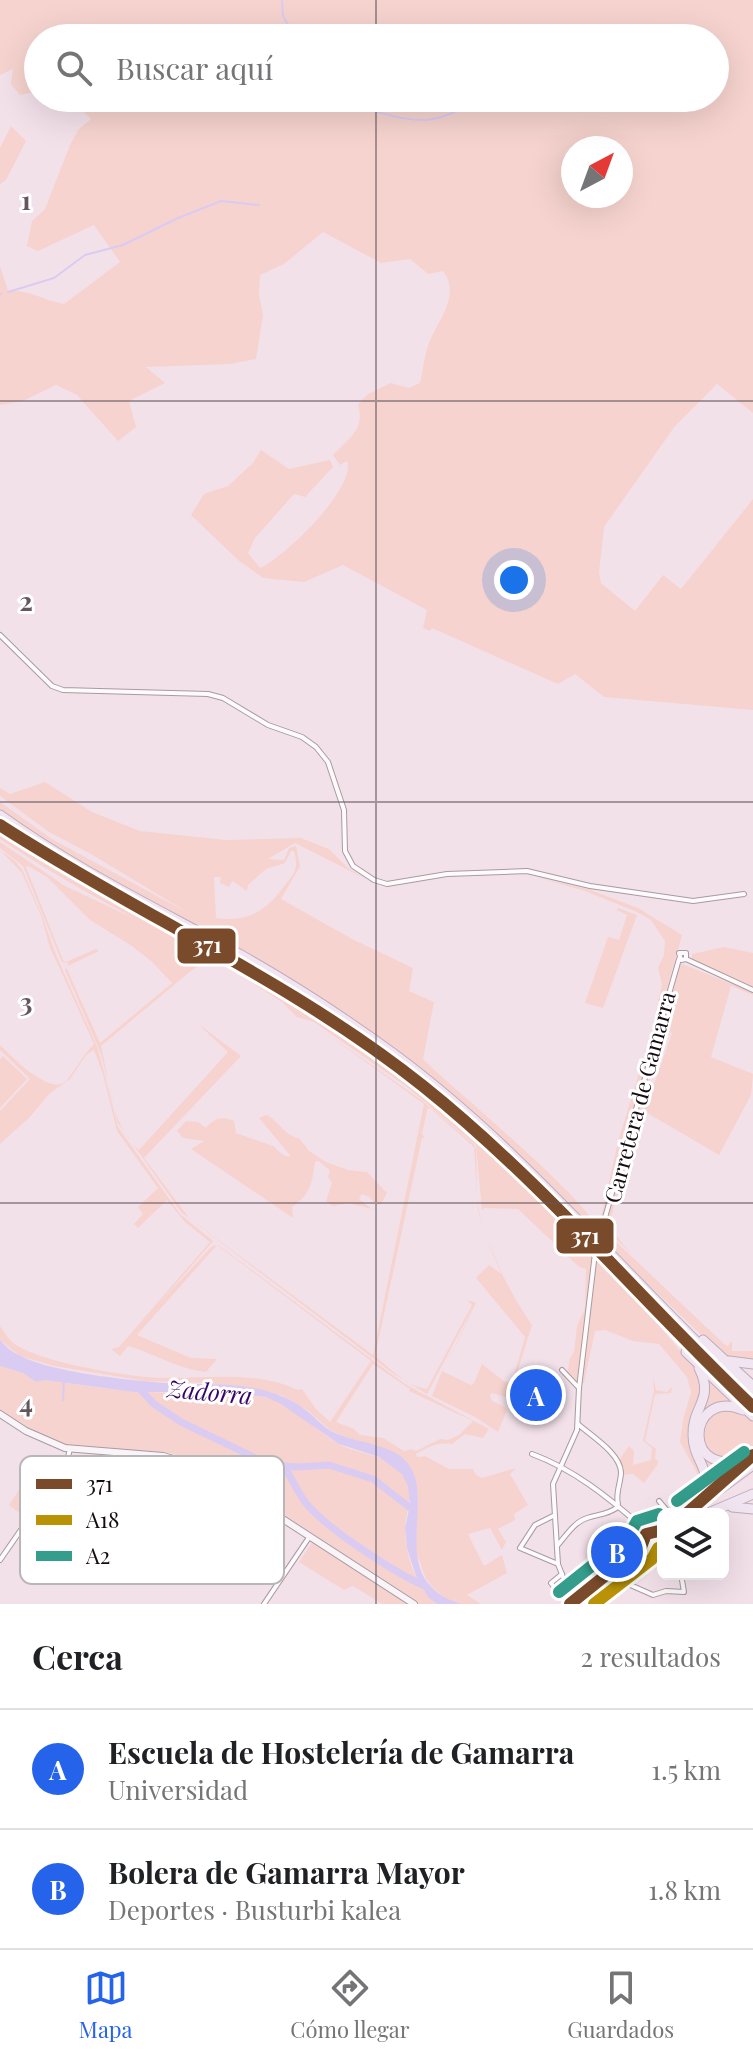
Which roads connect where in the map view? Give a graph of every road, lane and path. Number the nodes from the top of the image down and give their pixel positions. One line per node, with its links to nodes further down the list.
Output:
1 (0, 635): 4 (street)
2 (0, 815): 8 (highway)
3 (0, 825): 9 (highway)
4 (744, 894)
5 (753, 990): 6 (street, Carretera de Gamarra)
6 (600, 1235)
7 (595, 1253): 15 (street)
8 (636, 1278): 10 (highway); 16 (highway)
9 (644, 1300): 11 (highway); 17 (highway)
10 (722, 1357): 12 (highway); 14 (highway)
11 (695, 1361): 17 (highway); 28 (highway)
12 (753, 1364)
13 (562, 1370): 15 (street)
14 (753, 1386)
15 (579, 1388): 19 (street)
16 (753, 1396)
17 (751, 1411): 24 (highway)
18 (0, 1414): 20 (main road)
19 (578, 1424): 25 (street); 30 (street)
20 (70, 1449): 22 (street); 23 (main road)
21 (532, 1454): 25 (street)
22 (68, 1456)
23 (163, 1456)
24 (752, 1459): 28 (highway); 33 (highway)
25 (559, 1467): 30 (street); 38 (street)
26 (753, 1471): 34 (highway)
27 (753, 1494): 35 (highway)
28 (704, 1497): 32 (highway)
29 (659, 1501): 31 (street)
30 (618, 1507): 40 (street); 45 (street)
31 (665, 1508)
32 (693, 1508)
33 (693, 1508)
34 (694, 1508)
35 (725, 1508)
36 (729, 1508): 37 (highway)
37 (753, 1509)
38 (553, 1516): 45 (street); 48 (street)
39 (284, 1519): 44 (main road)
40 (639, 1528): 42 (street); 46 (street); 49 (street)
41 (20, 1531): 47 (street)
42 (657, 1531)
43 (657, 1532): 46 (highway)
44 (310, 1536): 51 (street); 58 (main road)
45 (557, 1546): 48 (street)
46 (653, 1548): 53 (highway); 59 (highway)
47 (0, 1560)
48 (558, 1564): 52 (street)
49 (587, 1565): 50 (street); 56 (street)
50 (598, 1573)
51 (284, 1574)
52 (562, 1574): 56 (street); 56 (street)
53 (611, 1577): 54 (street); 60 (highway)
54 (682, 1580)
55 (278, 1584): 57 (street)
56 (568, 1590): 59 (street)
57 (264, 1604)
58 (414, 1604)
59 (568, 1604)
60 (578, 1604)

